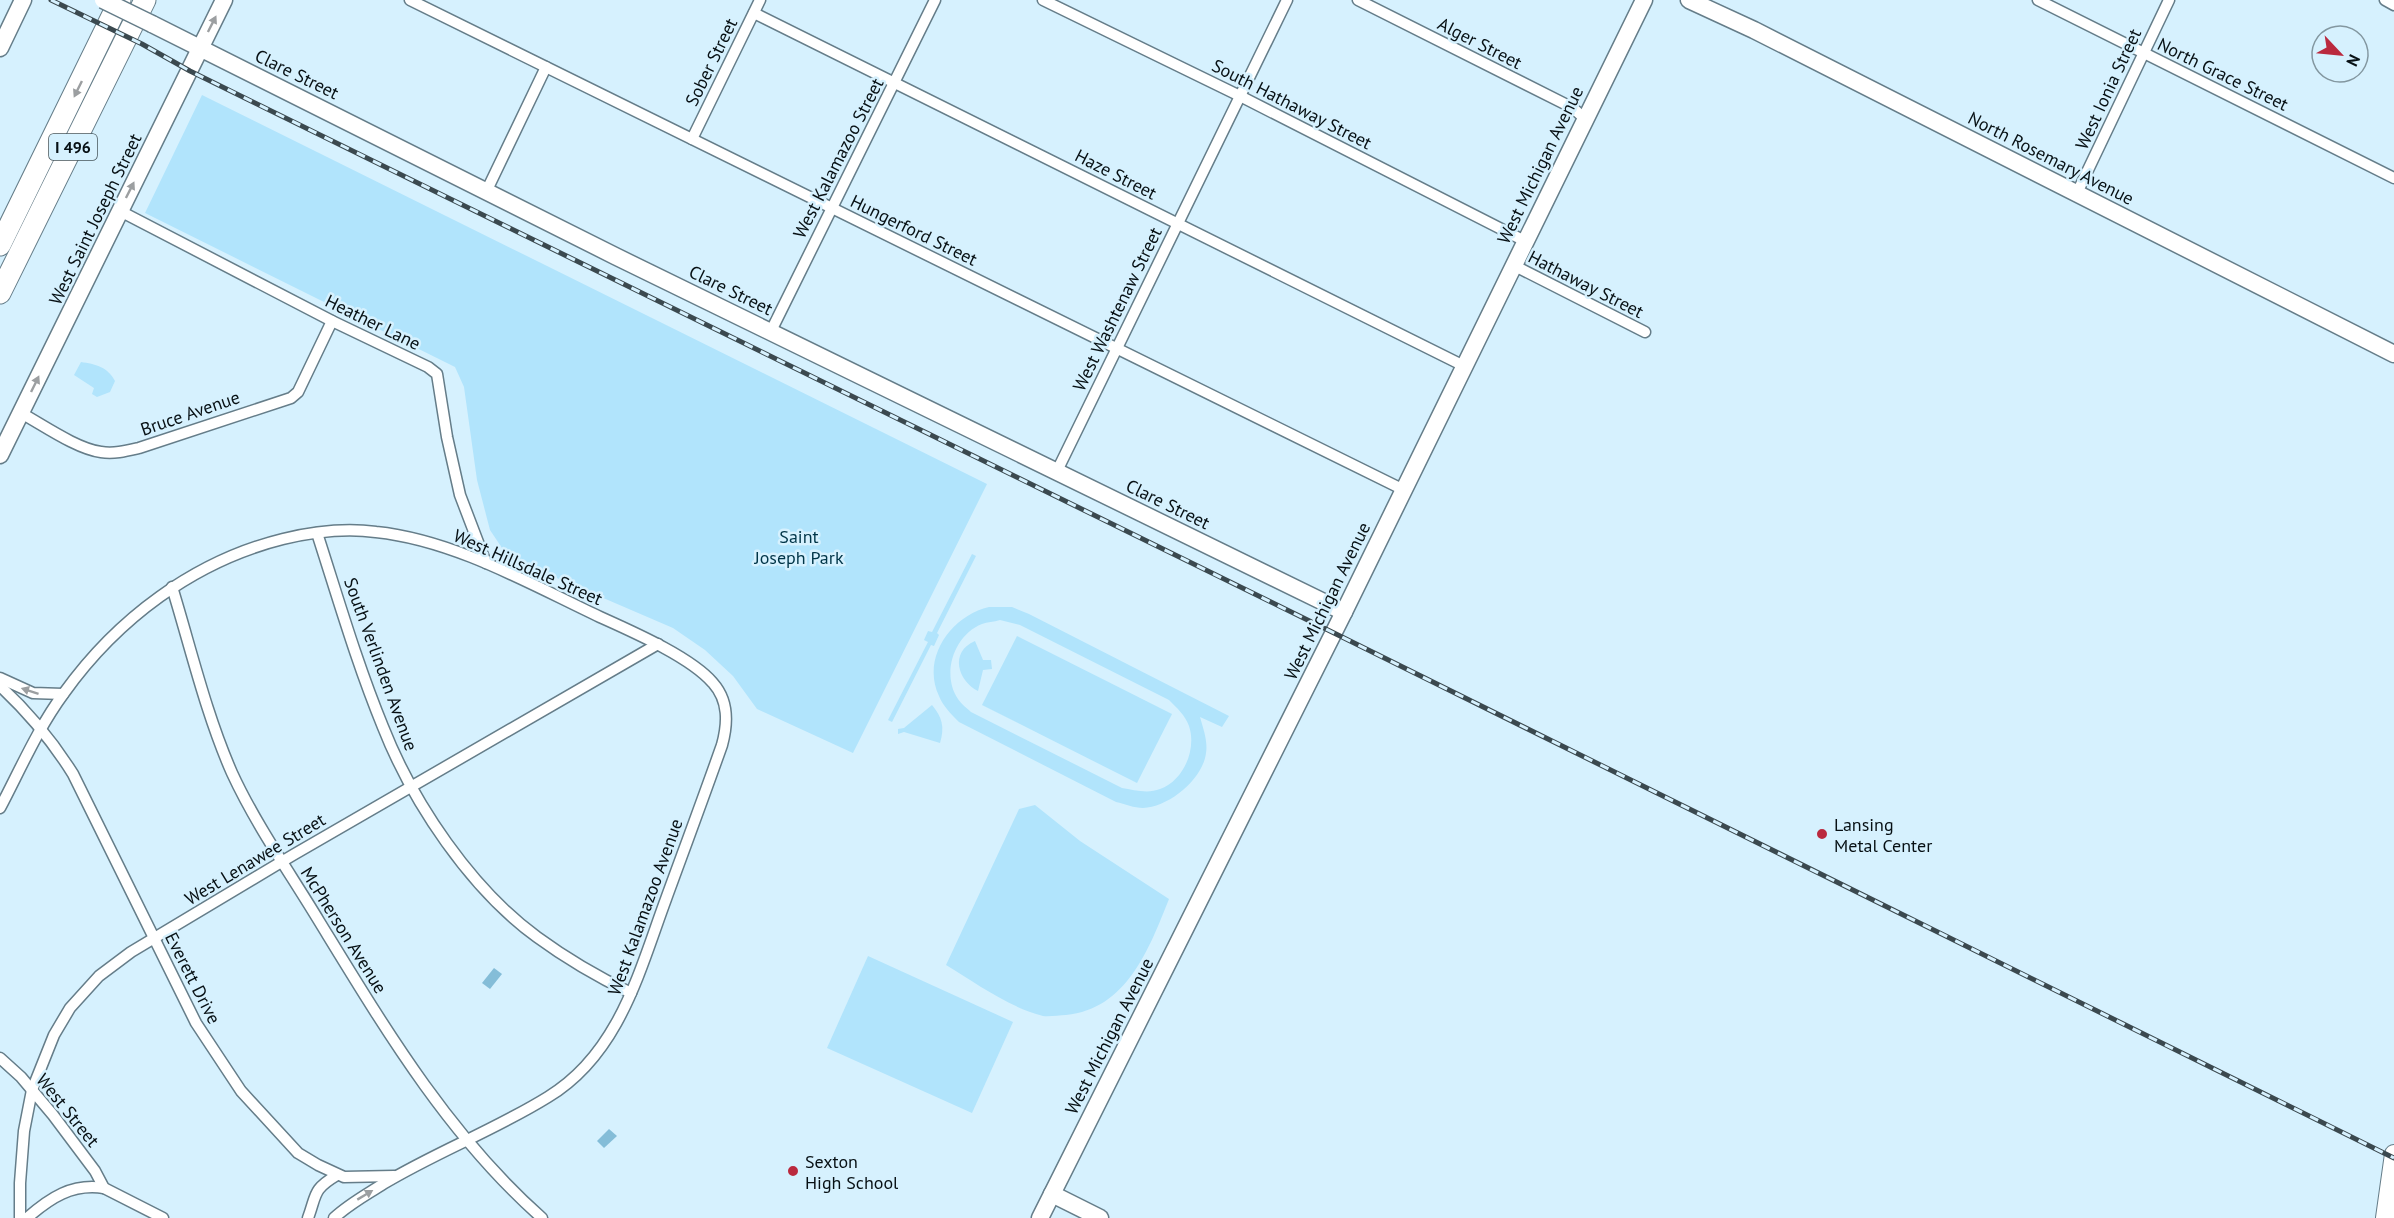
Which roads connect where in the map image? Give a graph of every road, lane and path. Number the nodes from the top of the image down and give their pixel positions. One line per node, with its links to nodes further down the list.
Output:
1 (23, 0): 20 (street)
2 (103, 0): 21 (street, Clare Street, bridge)
3 (120, 0): 36 (highway, I 496, one-way to 36)
4 (145, 0): 34 (highway, I 496)
5 (158, 0): 34 (highway)
6 (224, 0): 21 (street, West Saint Joseph Street, one-way to 6)
7 (410, 0): 23 (street, Hungerford Street)
8 (760, 0): 19 (street, Sober Street)
9 (935, 0): 24 (street, West Kalamazoo Street)
10 (1043, 0): 25 (street, South Hathaway Street)
11 (1287, 0): 25 (street, West Washtenaw Street)
12 (1358, 0): 26 (street, Alger Street)
13 (1644, 0): 26 (street, West Michigan Avenue)
14 (1689, 0): 30 (street, North Rosemary Avenue)
15 (2038, 0): 22 (street, North Grace Street)
16 (2169, 0): 22 (street, West Ionia Street)
17 (2385, 0): 18 (street)
18 (2394, 5)
19 (754, 14): 24 (street, Haze Street); 27 (street, Sober Street)
20 (0, 48)
21 (201, 48): 29 (street, Clare Street); 32 (street, West Saint Joseph Street, one-way to 21)
22 (2143, 53): 28 (street, North Grace Street); 30 (street, West Ionia Street)
23 (546, 67): 27 (street, Hungerford Street); 29 (street)
24 (895, 82): 31 (street, West Kalamazoo Street); 33 (street, Haze Street)
25 (1240, 96): 33 (street, West Washtenaw Street); 35 (street, South Hathaway Street)
26 (1585, 119): 35 (street, West Michigan Avenue)
27 (692, 139): 31 (street, Hungerford Street)
28 (2394, 178)
29 (487, 190): 40 (street, Clare Street)
30 (2077, 193): 43 (street, North Rosemary Avenue)
31 (831, 208): 40 (street, West Kalamazoo Street); 42 (street, Hungerford Street)
32 (120, 212): 39 (street, Heather Lane); 45 (street, West Saint Joseph Street, one-way to 32)
33 (1178, 223): 42 (street, West Washtenaw Street); 44 (street, Haze Street)
34 (32, 230): 38 (highway, I 496)
35 (1525, 241): 37 (street, West Michigan Avenue)
36 (0, 245)
37 (1513, 265): 41 (street, Hathaway Street); 44 (street, West Michigan Avenue)
38 (0, 293)
39 (332, 321): 45 (street, Bruce Avenue); 50 (street, Heather Lane)
40 (771, 331): 47 (street, Clare Street)
41 (1645, 332)
42 (1116, 348): 47 (street, West Washtenaw Street); 48 (street, Hungerford Street)
43 (2394, 354)
44 (1464, 366): 48 (street, West Michigan Avenue)
45 (21, 413): 46 (street, West Saint Joseph Street)
46 (0, 455)
47 (1057, 471): 52 (street, Clare Street)
48 (1404, 490): 52 (street, West Michigan Avenue)
49 (317, 533): 50 (street, West Hillsdale Street); 51 (street, West Hillsdale Street); 60 (street, South Verlinden Avenue)
50 (486, 563): 53 (street, West Hillsdale Street)
51 (172, 587): 56 (street, West Hillsdale Street); 62 (street, McPherson Avenue)
52 (1344, 612): 72 (street, West Michigan Avenue)
53 (658, 644): 60 (street, West Lenawee Street); 64 (street, West Kalamazoo Avenue)
54 (0, 678): 56 (street, one-way to 54)
55 (0, 686): 58 (street, Everett Drive)
56 (63, 694): 59 (street, West Hillsdale Street)
57 (0, 696): 58 (street, Everett Drive)
58 (26, 713): 59 (street, Everett Drive)
59 (41, 730): 61 (street, West Hillsdale Street); 63 (street, Everett Drive)
60 (411, 786): 62 (street, West Lenawee Street); 64 (street, South Verlinden Avenue)
61 (0, 808)
62 (283, 862): 63 (street, West Lenawee Street); 67 (street, McPherson Avenue)
63 (154, 939): 66 (street, West Lenawee Street); 69 (street, Everett Drive)
64 (631, 993): 67 (street, West Kalamazoo Avenue)
65 (0, 1058): 66 (street, West Street)
66 (32, 1090): 71 (street, West Street); 74 (street, West Lenawee Street)
67 (467, 1139): 70 (street); 73 (street, McPherson Avenue)
68 (2394, 1154): 83 (main road)
69 (337, 1175): 70 (street, Everett Drive); 77 (street)
70 (397, 1176): 78 (street, one-way to 70)
71 (104, 1188): 75 (street); 76 (street)
72 (1052, 1194): 81 (street, West Michigan Avenue); 82 (street)
73 (522, 1200): 79 (street); 80 (street, McPherson Avenue)
74 (20, 1218)
75 (27, 1218)
76 (163, 1218)
77 (308, 1218)
78 (334, 1218)
79 (528, 1218)
80 (542, 1218)
81 (1040, 1218)
82 (1100, 1218)
83 (2385, 1218)

